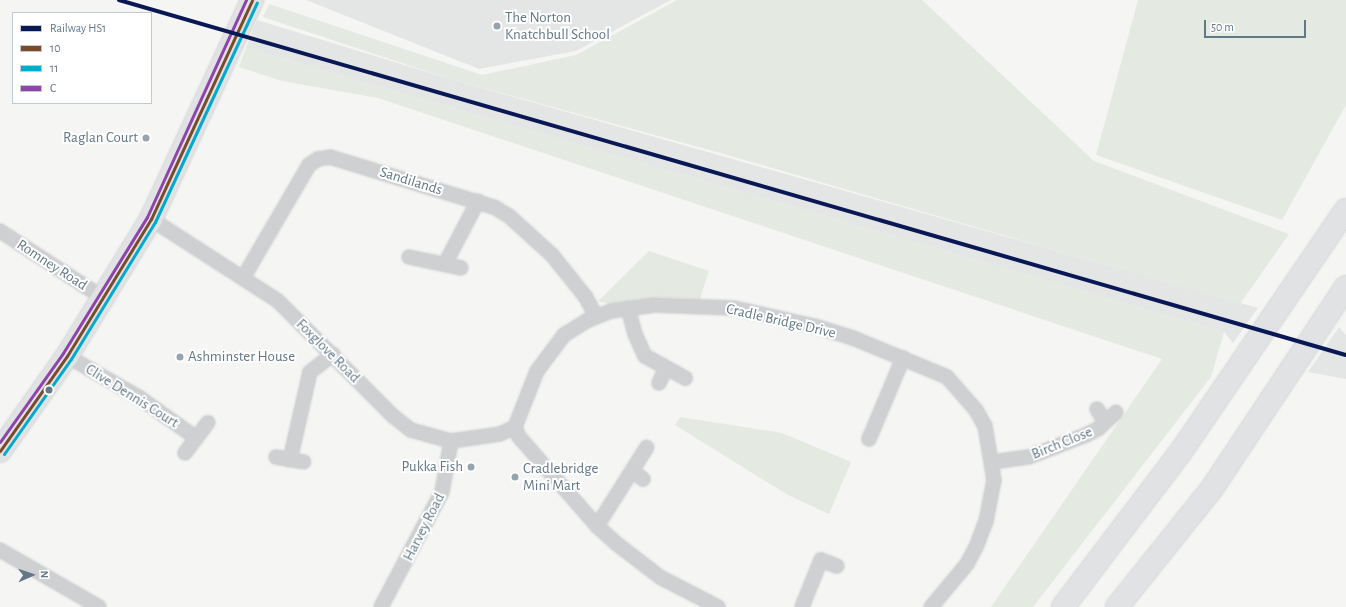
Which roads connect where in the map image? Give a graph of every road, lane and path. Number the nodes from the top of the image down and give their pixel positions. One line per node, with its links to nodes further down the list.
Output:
1 (252, 0): 4 (main road)
2 (478, 201): 7 (street); 9 (street, Sandilands); 13 (street, Sandilands)
3 (1346, 210): 39 (main road)
4 (151, 219): 9 (street, Foxglove Road); 11 (main road)
5 (0, 231): 11 (street, Romney Road)
6 (409, 257): 7 (street)
7 (445, 264): 8 (street)
8 (461, 268)
9 (243, 278): 14 (street, Foxglove Road)
10 (1346, 287): 40 (main road)
11 (103, 298): 15 (main road)
12 (628, 308): 13 (street, Cradle Bridge Drive); 16 (street, Cradle Bridge Drive); 17 (street)
13 (596, 316): 22 (street, Cradle Bridge Drive)
14 (333, 354): 25 (street, Foxglove Road); 29 (street)
15 (67, 356): 23 (street, Clive Dennis Court); 27 (main road)
16 (903, 358): 24 (street); 30 (street, Cradle Bridge Drive)
17 (666, 368): 18 (street); 19 (street)
18 (685, 378)
19 (659, 383)
20 (1097, 410): 30 (street, Birch Close)
21 (208, 424): 23 (street)
22 (515, 427): 25 (street, Foxglove Road); 31 (street)
23 (196, 438): 28 (street)
24 (869, 439)
25 (451, 441): 34 (street, Harvey Road)
26 (647, 447): 31 (street)
27 (0, 451)
28 (185, 453)
29 (276, 457)
30 (992, 462): 38 (street, Cradle Bridge Drive)
31 (597, 526): 36 (street)
32 (0, 550): 35 (street)
33 (837, 566): 37 (street)
34 (383, 606)
35 (99, 607)
36 (718, 607)
37 (802, 607)
38 (931, 607)
39 (1063, 607)
40 (1117, 607)

